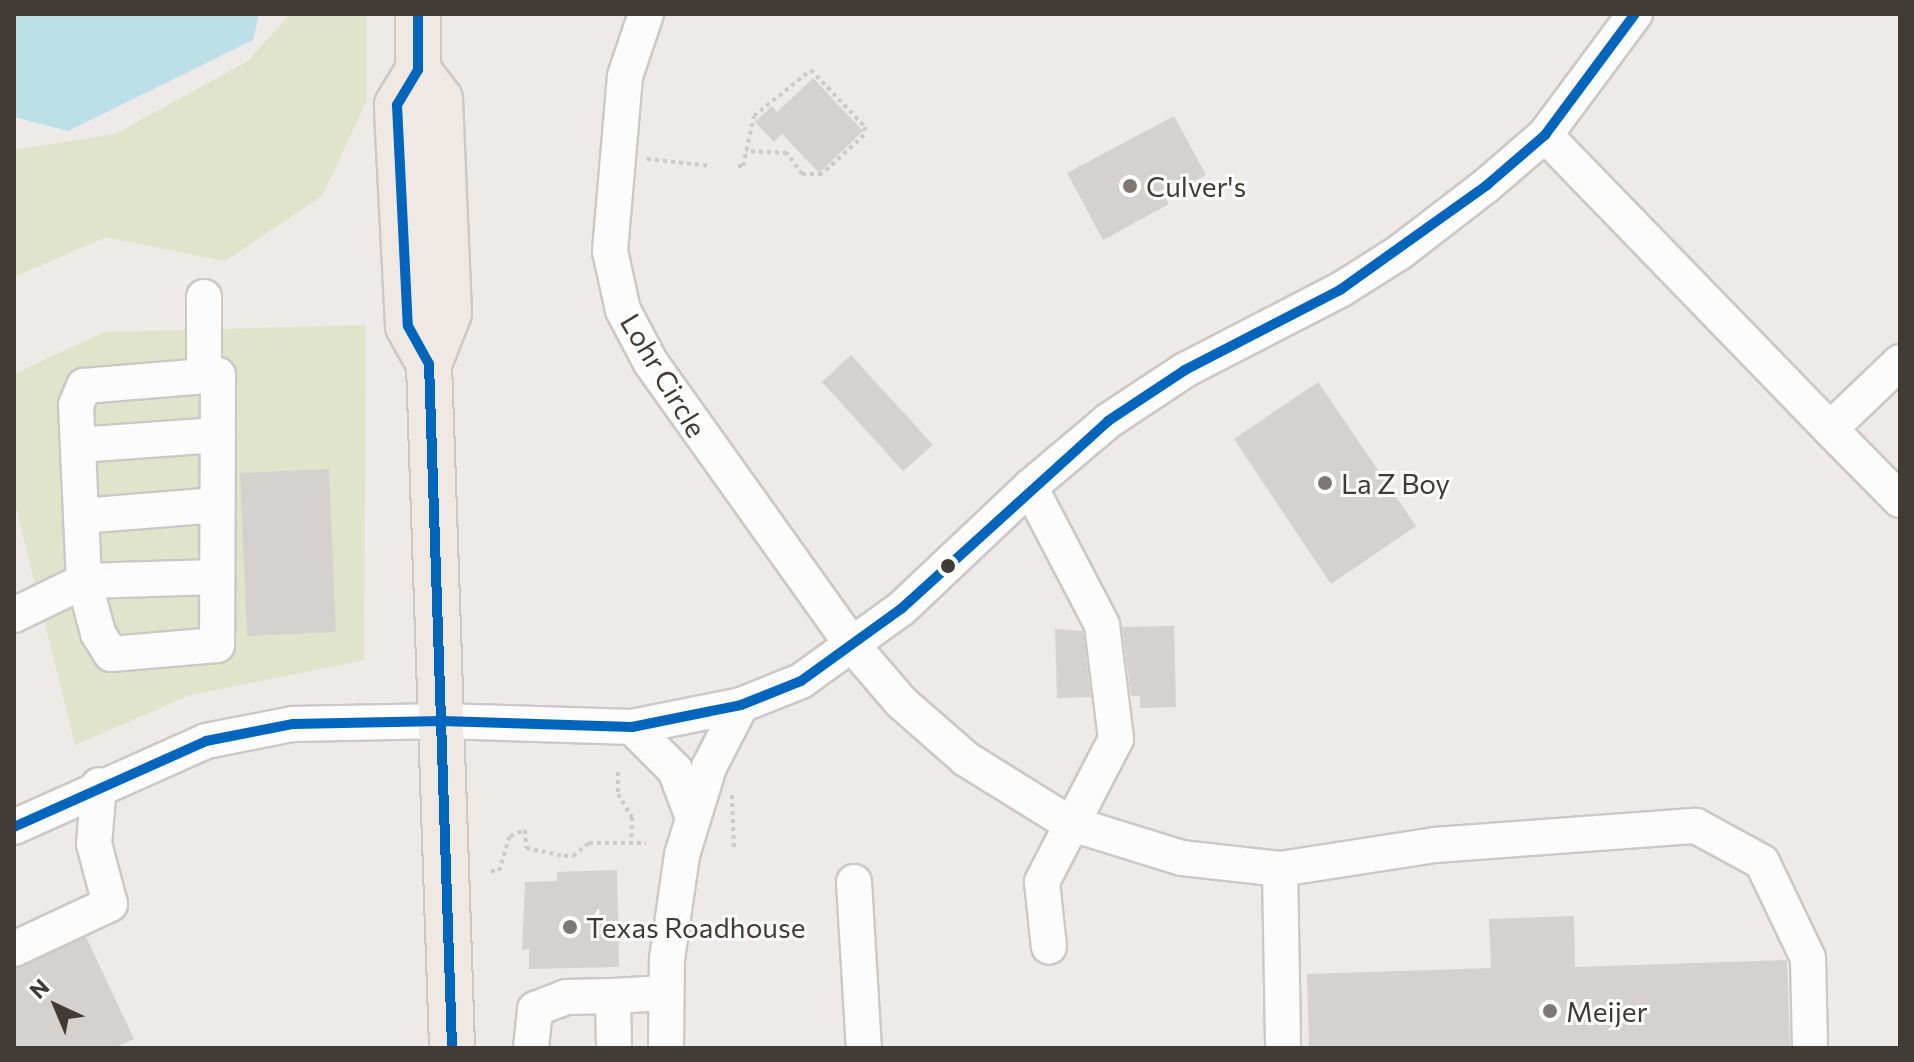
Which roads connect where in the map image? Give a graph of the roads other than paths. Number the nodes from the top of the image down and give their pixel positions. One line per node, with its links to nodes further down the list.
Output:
1 (418, 14): 20 (main road)
2 (646, 14): 18 (street, Lohr Circle)
3 (1635, 14): 4 (street)
4 (1545, 135): 8 (street); 11 (street)
5 (204, 297): 7 (street)
6 (1900, 362): 8 (street)
7 (204, 376): 9 (street); 10 (street)
8 (1830, 429): 12 (street)
9 (218, 435): 10 (street); 13 (street)
10 (78, 445): 14 (street)
11 (1030, 487): 18 (street); 24 (street)
12 (1900, 500)
13 (218, 505): 14 (street); 15 (street)
14 (81, 516): 16 (street)
15 (217, 577): 16 (street); 16 (street)
16 (84, 581): 17 (street)
17 (14, 615)
18 (853, 646): 19 (street); 24 (street, Lohr Circle)
19 (741, 705): 21 (street); 23 (street)
20 (442, 721): 21 (street); 22 (street); 32 (main road)
21 (632, 727): 23 (street)
22 (99, 785): 25 (street); 29 (street)
23 (692, 815): 30 (street)
24 (1069, 823): 26 (street, Lohr Circle); 28 (street)
25 (14, 827)
26 (1280, 869): 37 (street); 38 (street, Lohr Circle)
27 (854, 882): 36 (street)
28 (1049, 947)
29 (14, 949)
30 (665, 993): 31 (street); 35 (street)
31 (613, 996): 33 (street); 34 (street)
32 (452, 1048)
33 (531, 1048)
34 (614, 1048)
35 (666, 1048)
36 (864, 1048)
37 (1283, 1048)
38 (1810, 1048)

